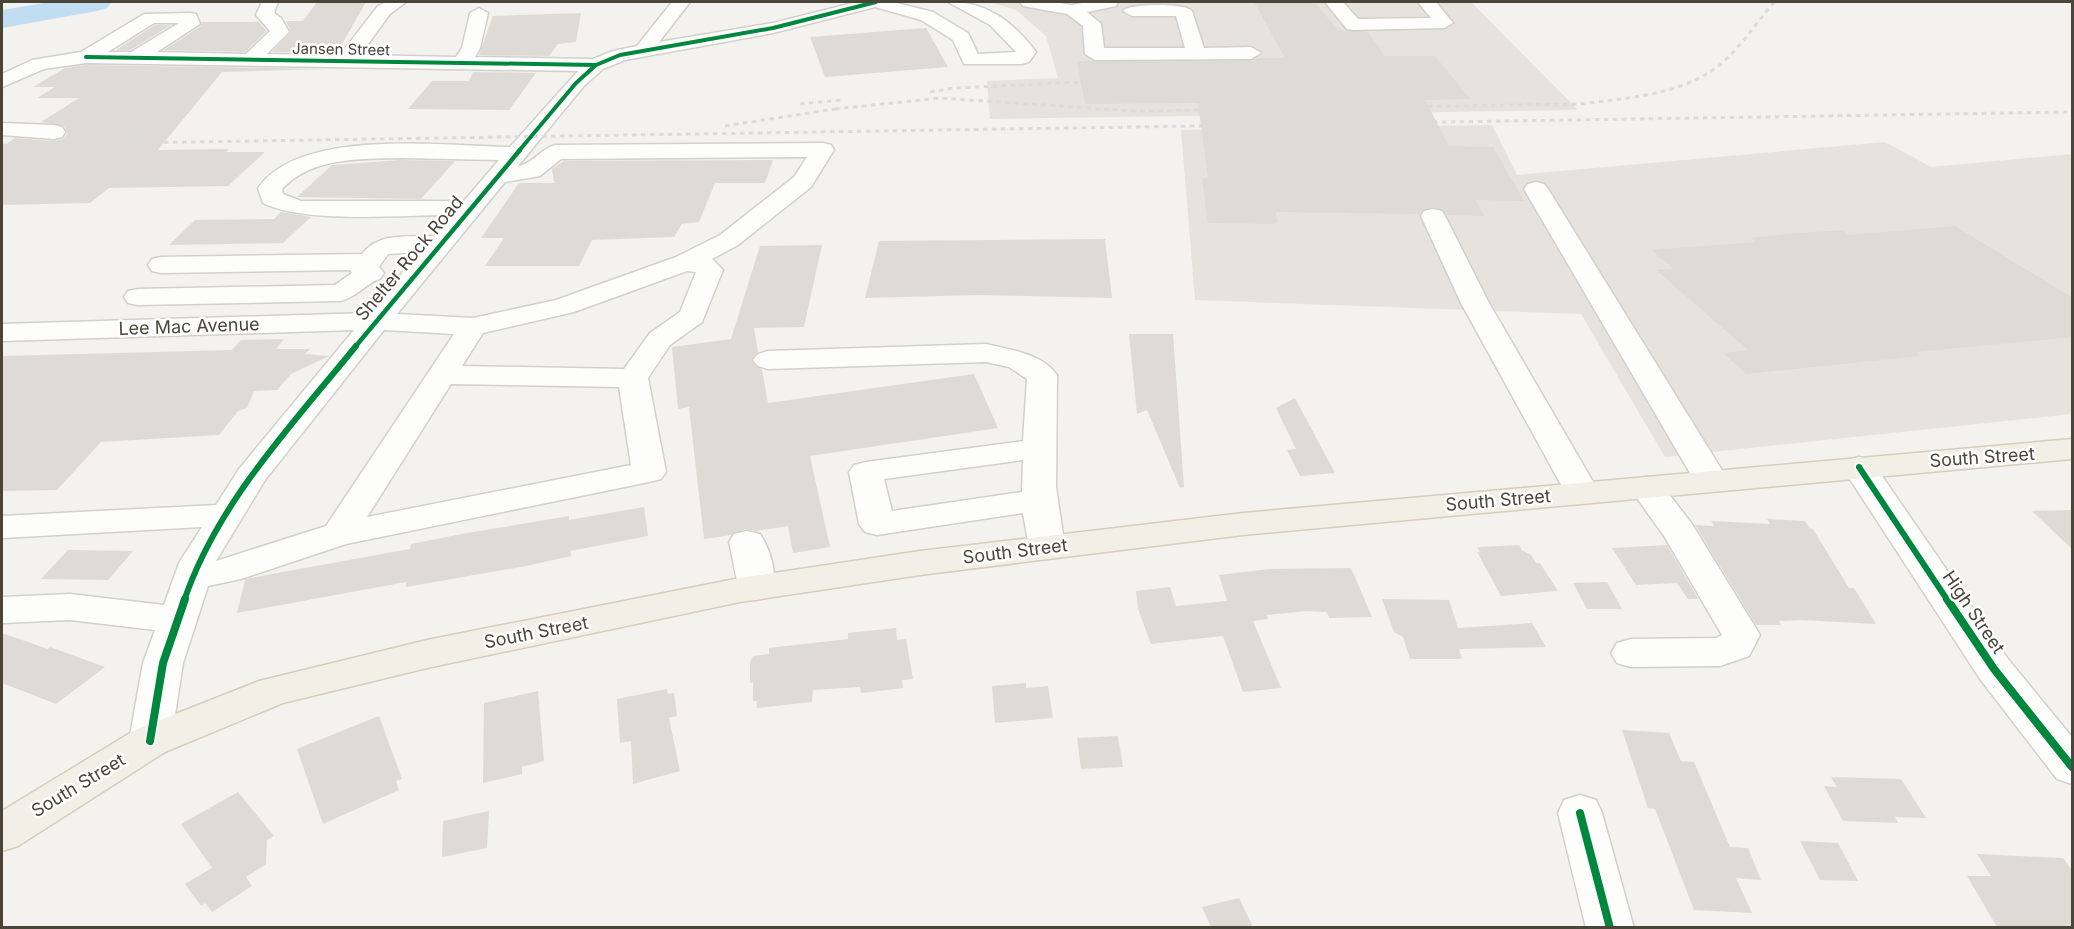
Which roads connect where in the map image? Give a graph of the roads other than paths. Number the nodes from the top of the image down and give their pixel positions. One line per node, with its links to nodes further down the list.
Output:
1 (270, 2): 21 (street)
2 (398, 2): 22 (street)
3 (681, 2): 15 (street)
4 (875, 2): 11 (street); 15 (street, Shelter Rock Road)
5 (933, 2): 11 (street)
6 (957, 2): 11 (street)
7 (1029, 2): 12 (street)
8 (1334, 2): 9 (street)
9 (1427, 2)
10 (1105, 3): 12 (street); 13 (street)
11 (906, 10)
12 (1072, 10): 18 (street)
13 (1132, 11): 16 (street); 18 (street)
14 (479, 13): 23 (street)
15 (644, 50): 24 (street, Shelter Rock Road)
16 (1196, 53): 17 (street); 18 (street)
17 (1251, 53)
18 (1134, 54)
19 (86, 57): 20 (street, Jansen Street); 20 (street); 25 (street)
20 (134, 58): 21 (street, Jansen Street)
21 (251, 59): 22 (street, Jansen Street)
22 (346, 61): 23 (street, Jansen Street)
23 (462, 62): 24 (street, Jansen Street)
24 (596, 65): 28 (street, Shelter Rock Road)
25 (2, 81)
26 (2, 129): 27 (street)
27 (54, 132)
28 (515, 154): 29 (street, Shelter Rock Road); 31 (street)
29 (496, 177): 31 (street, Shelter Rock Road); 36 (street, Lee Mac Avenue)
30 (1536, 189): 49 (street)
31 (470, 208): 34 (street, Shelter Rock Road)
32 (1434, 216): 51 (street)
33 (303, 241): 35 (street)
34 (440, 244): 35 (street); 38 (street, Shelter Rock Road)
35 (373, 261): 37 (street); 38 (street); 39 (street)
36 (685, 263): 41 (street, Lee Mac Avenue); 45 (street)
37 (161, 265)
38 (415, 274): 40 (street, Shelter Rock Road)
39 (138, 297)
40 (376, 321): 41 (street, Lee Mac Avenue); 42 (street, Lee Mac Avenue); 53 (street, Shelter Rock Road)
41 (473, 327): 44 (street)
42 (2, 332)
43 (768, 360): 46 (street)
44 (442, 375): 45 (street); 55 (street)
45 (633, 378): 55 (street)
46 (1041, 448): 52 (street); 52 (street)
47 (2073, 448): 48 (main road, South Street)
48 (1859, 467): 49 (main road, South Street); 64 (street, High Street)
49 (1711, 480): 50 (main road, South Street)
50 (1646, 487): 51 (main road, South Street); 62 (street)
51 (1582, 492): 57 (main road, South Street)
52 (1041, 500): 57 (street)
53 (227, 515): 54 (street); 58 (street, Shelter Rock Road)
54 (2, 527)
55 (339, 534): 58 (street)
56 (747, 542): 59 (street)
57 (1047, 548): 59 (main road, South Street)
58 (192, 577): 61 (street, Shelter Rock Road)
59 (756, 588): 63 (main road, South Street)
60 (2, 610): 61 (street)
61 (177, 620): 63 (street, Shelter Rock Road)
62 (1631, 653)
63 (150, 741): 66 (main road, South Street)
64 (2073, 767)
65 (1580, 813): 67 (street)
66 (2, 833)
67 (1610, 927)

